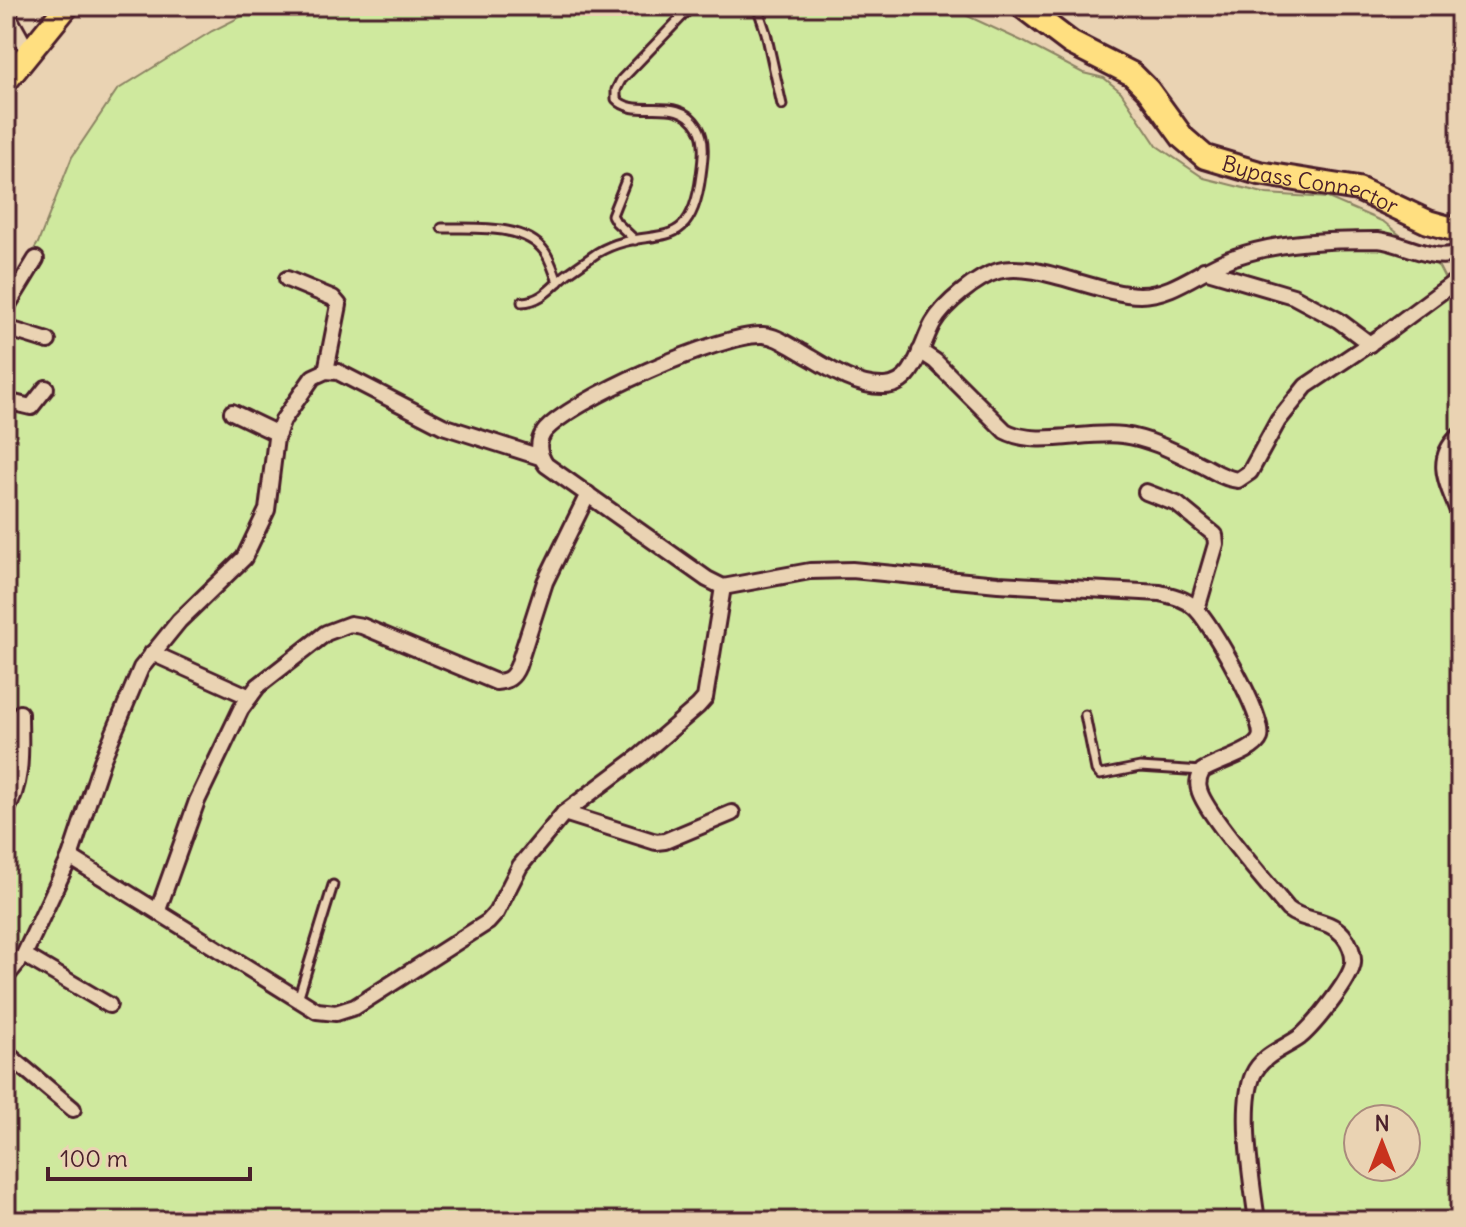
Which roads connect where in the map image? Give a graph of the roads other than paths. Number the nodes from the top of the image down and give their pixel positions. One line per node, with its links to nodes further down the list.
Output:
1 (67, 6): 6 (main road)
2 (692, 6): 12 (lane)
3 (757, 6): 8 (lane)
4 (1022, 6): 11 (main road, Bypass Connector)
5 (6, 12): 6 (street)
6 (30, 55): 7 (main road)
7 (6, 81)
8 (782, 105)
9 (626, 180): 12 (lane)
10 (442, 228): 18 (lane)
11 (1460, 231)
12 (635, 240): 18 (lane)
13 (1460, 252): 15 (street)
14 (36, 259): 20 (street)
15 (1204, 270): 23 (street); 24 (street)
16 (1460, 278): 23 (street)
17 (287, 279): 25 (street)
18 (558, 282): 19 (lane)
19 (522, 302)
20 (6, 308)
21 (6, 328): 22 (street)
22 (48, 341)
23 (1370, 344): 24 (street)
24 (920, 351): 31 (street)
25 (326, 371): 29 (street); 31 (street)
26 (46, 388): 27 (street)
27 (6, 401)
28 (232, 412): 29 (street)
29 (278, 434): 37 (street)
30 (1460, 439): 34 (street)
31 (540, 457): 33 (street)
32 (1146, 492): 36 (street)
33 (588, 494): 35 (street); 38 (street)
34 (1460, 508)
35 (723, 587): 36 (street); 43 (street)
36 (1197, 609): 41 (street)
37 (152, 653): 38 (street); 45 (street)
38 (250, 697): 47 (street)
39 (20, 713): 42 (street)
40 (1085, 715): 41 (lane)
41 (1202, 771): 54 (street)
42 (6, 811)
43 (564, 813): 44 (street); 50 (street)
44 (732, 813)
45 (70, 857): 47 (street); 48 (street)
46 (333, 885): 50 (lane)
47 (158, 910): 50 (street)
48 (24, 955): 49 (street); 51 (street)
49 (6, 977)
50 (298, 999)
51 (109, 1005)
52 (6, 1053): 53 (street)
53 (73, 1109)
54 (1257, 1221)

